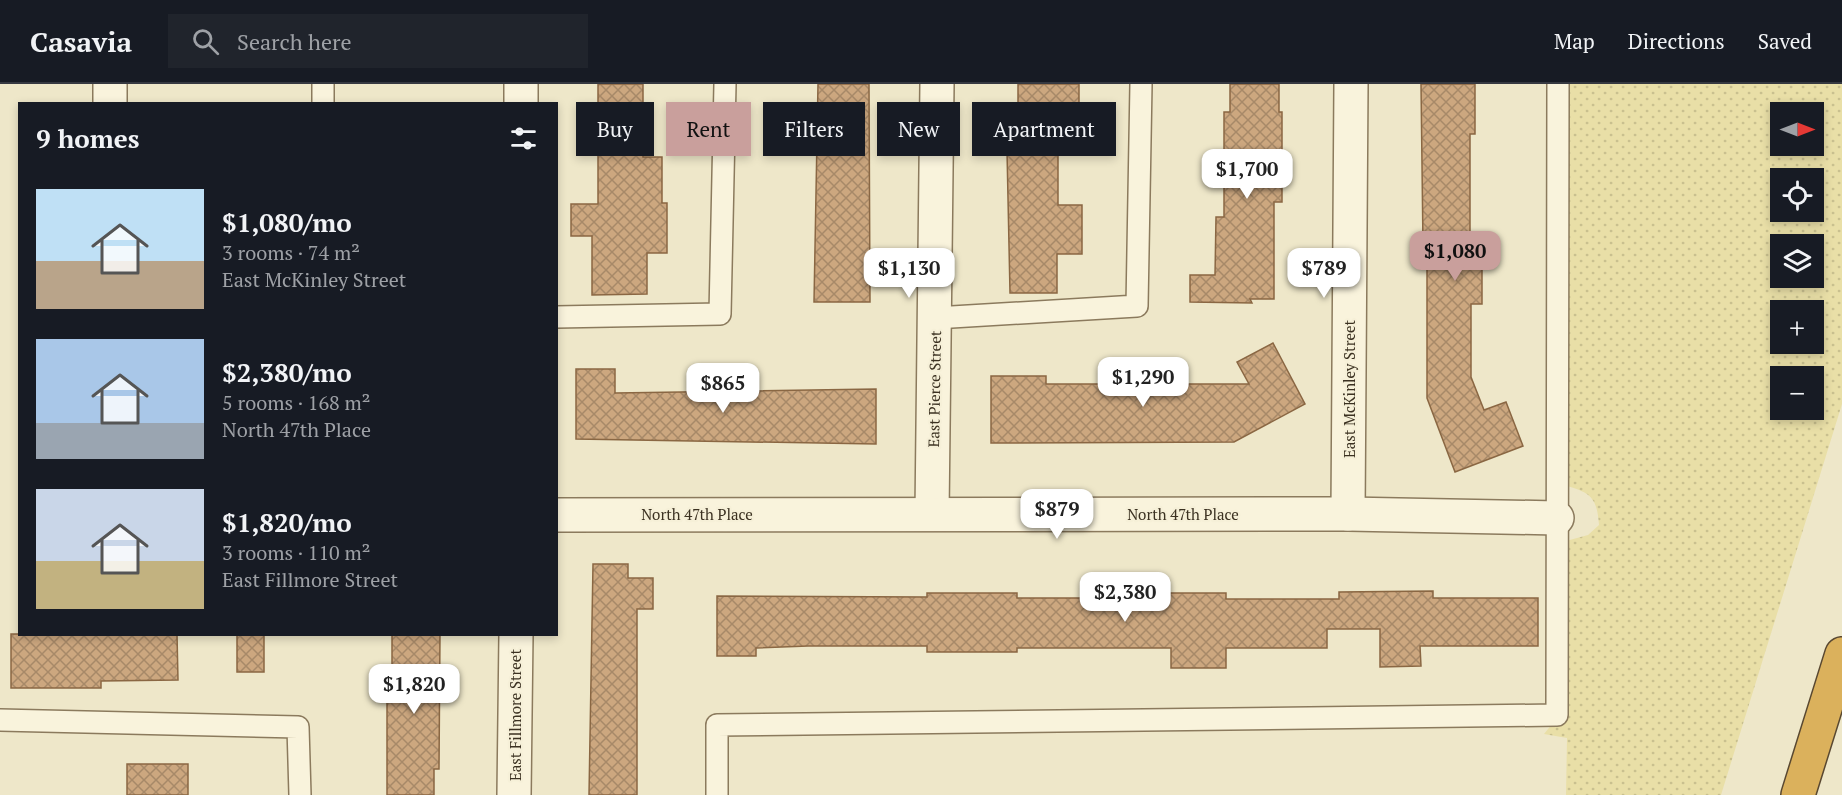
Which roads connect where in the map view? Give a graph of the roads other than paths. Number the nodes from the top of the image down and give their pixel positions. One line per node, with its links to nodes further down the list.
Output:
1 (110, 84): 9 (street)
2 (323, 84): 10 (lane)
3 (521, 84): 11 (street)
4 (725, 84): 12 (lane)
5 (937, 84): 13 (street, East Pierce Street)
6 (1141, 84): 13 (lane)
7 (1351, 84): 15 (street, East McKinley Street)
8 (1558, 84): 17 (lane)
9 (110, 102)
10 (323, 102)
11 (521, 102)
12 (558, 317)
13 (935, 318): 14 (street, East Pierce Street)
14 (932, 514): 15 (street, North 47th Place); 16 (street, North 47th Place)
15 (1348, 514): 17 (street, North 47th Place)
16 (558, 515)
17 (1557, 518): 23 (lane)
18 (516, 636): 22 (street, East Fillmore Street)
19 (1842, 654): 24 (highway)
20 (0, 720): 21 (lane)
21 (300, 795)
22 (514, 795)
23 (717, 795)
24 (1798, 795)

